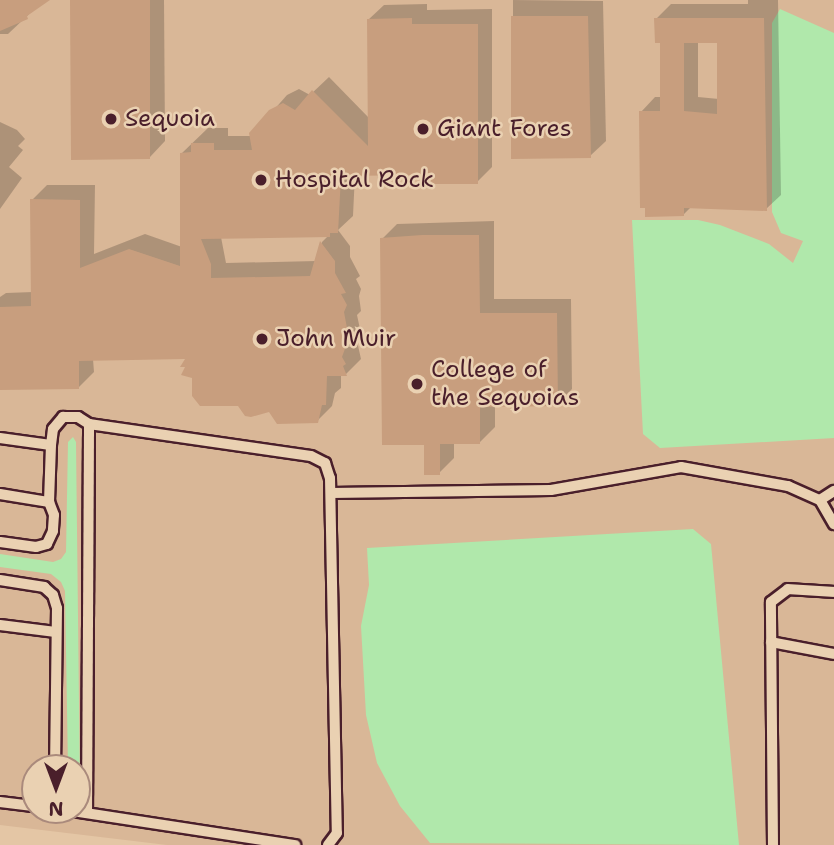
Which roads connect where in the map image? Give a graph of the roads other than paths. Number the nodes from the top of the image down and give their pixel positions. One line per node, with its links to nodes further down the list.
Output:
1 (89, 424): 3 (lane); 5 (lane); 18 (lane)
2 (0, 438): 3 (lane)
3 (51, 445): 8 (lane)
4 (834, 491): 7 (lane)
5 (331, 493): 7 (lane); 23 (lane)
6 (0, 495): 8 (lane)
7 (820, 500): 9 (lane)
8 (49, 502): 10 (lane)
9 (834, 524)
10 (0, 542)
11 (0, 580): 14 (lane)
12 (834, 592): 15 (lane)
13 (0, 625): 14 (lane)
14 (56, 632): 17 (lane)
15 (771, 642): 16 (lane); 24 (lane)
16 (834, 654)
17 (55, 754)
18 (87, 754)
19 (0, 802): 20 (lane)
20 (21, 804)
21 (91, 814): 22 (lane)
22 (295, 845)
23 (328, 845)
24 (773, 845)

